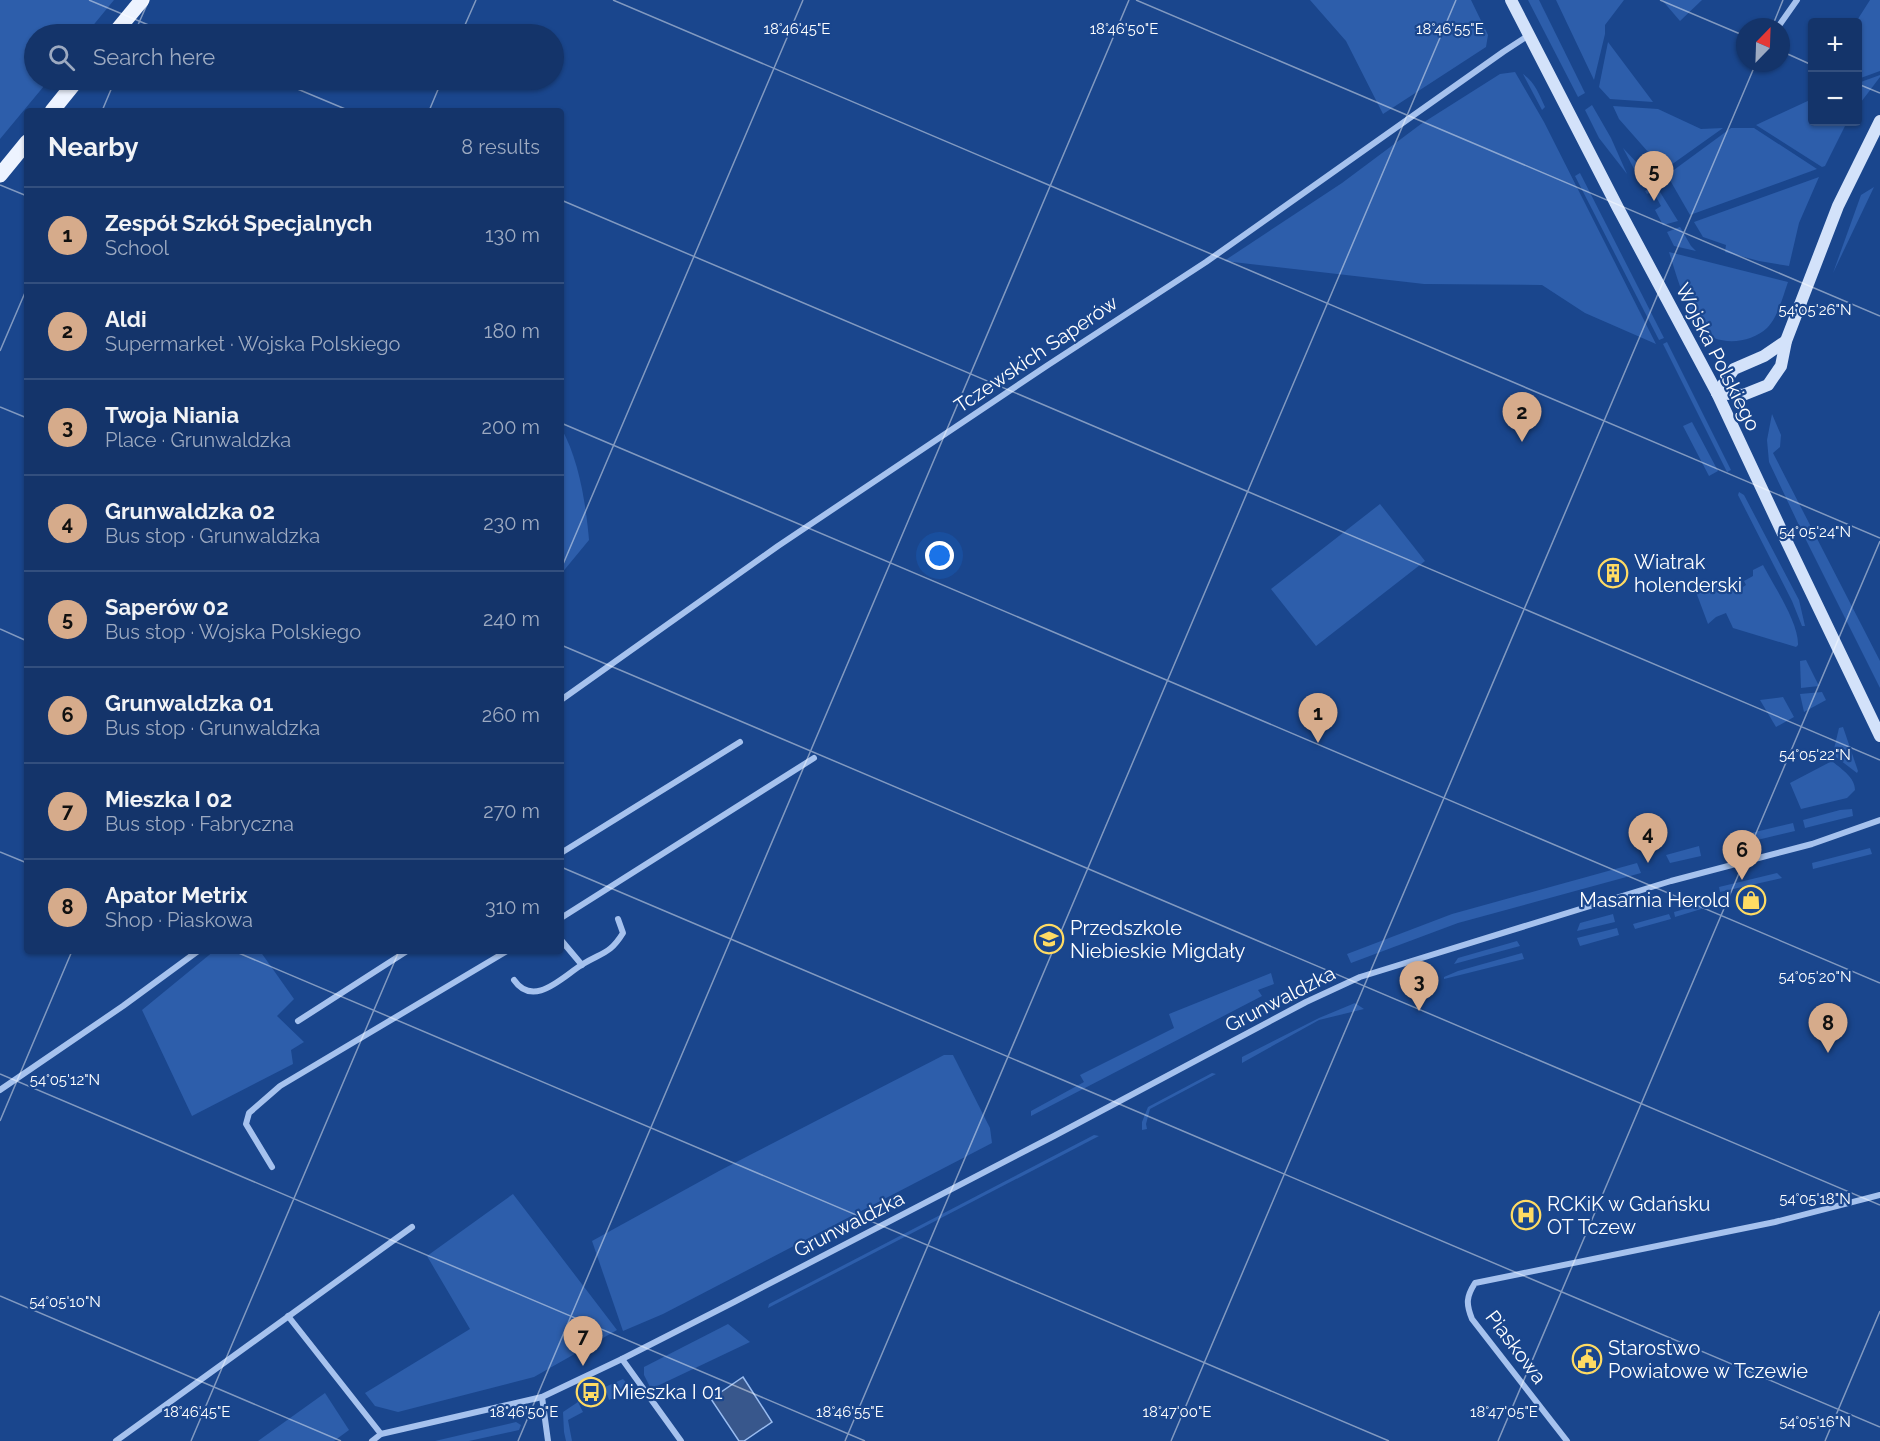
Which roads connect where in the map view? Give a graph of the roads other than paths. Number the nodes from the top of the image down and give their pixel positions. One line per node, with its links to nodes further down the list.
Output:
1 (142, 0): 5 (main road)
2 (1511, 0): 6 (street, Wojska Polskiego)
3 (1797, 0): 4 (street)
4 (1784, 18)
5 (122, 24)
6 (1530, 35): 13 (street, Wojska Polskiego); 14 (street, Tczewskich Saperów)
7 (69, 90): 8 (main road)
8 (54, 108)
9 (1880, 121): 12 (street)
10 (24, 146): 11 (main road)
11 (0, 176)
12 (1786, 341): 13 (street); 13 (street)
13 (1717, 393): 15 (street, Wojska Polskiego)
14 (564, 698)
15 (1880, 736)
16 (740, 742): 19 (street)
17 (814, 758): 20 (street)
18 (1880, 820): 34 (street, Grunwaldzka)
19 (564, 851)
20 (564, 916)
21 (618, 919): 26 (street)
22 (564, 944): 26 (street)
23 (194, 954): 29 (street)
24 (402, 954): 28 (street)
25 (502, 954): 30 (street)
26 (582, 965): 27 (street)
27 (514, 980)
28 (298, 1022)
29 (0, 1090)
30 (272, 1167)
31 (1880, 1195): 41 (street, Piaskowa)
32 (412, 1227): 33 (street)
33 (288, 1316): 36 (street); 37 (street)
34 (622, 1359): 35 (street, Grunwaldzka); 40 (street)
35 (542, 1397): 36 (street); 39 (street)
36 (381, 1434): 38 (street)
37 (116, 1441)
38 (372, 1441)
39 (549, 1441)
40 (681, 1441)
41 (1568, 1441)

